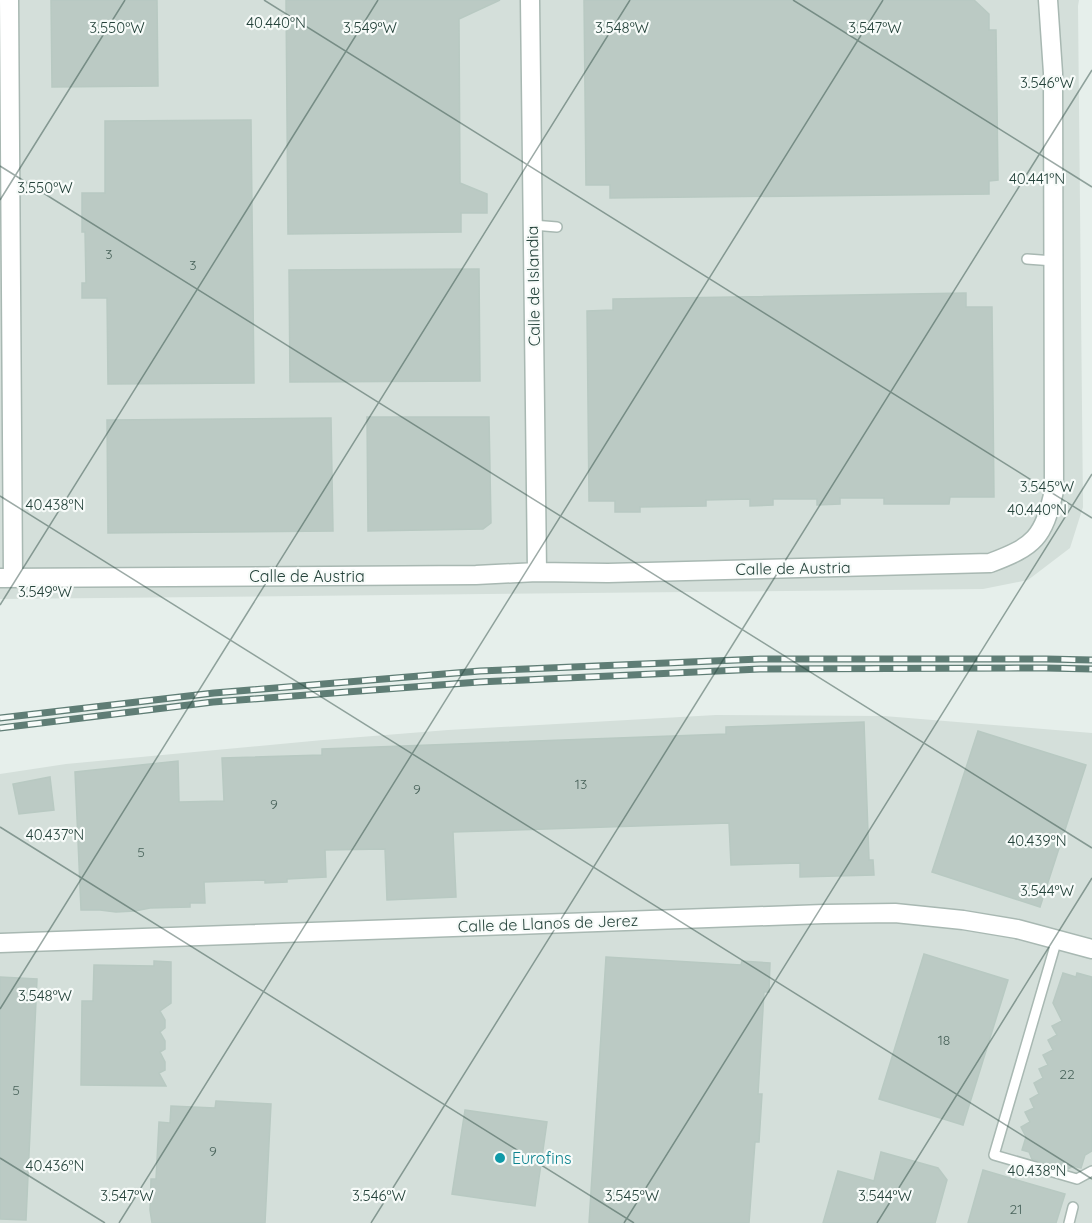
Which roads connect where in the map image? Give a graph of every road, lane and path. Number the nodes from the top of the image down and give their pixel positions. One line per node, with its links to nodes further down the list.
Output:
1 (9, 0): 4 (street)
2 (530, 0): 5 (street, Calle de Islandia)
3 (1048, 0): 8 (street, Calle de Austria)
4 (5, 197): 10 (street)
5 (532, 225): 6 (lane); 9 (street, Calle de Islandia)
6 (557, 227)
7 (1027, 259): 8 (lane)
8 (1054, 261): 9 (street, Calle de Austria)
9 (537, 572): 10 (street, Calle de Austria)
10 (6, 578)
11 (1057, 939): 12 (street, Calle de Llanos de Jerez); 13 (street, Calle de Llanos de Jerez); 14 (lane)
12 (0, 943)
13 (1092, 949)
14 (1092, 1171)
15 (1073, 1207): 16 (lane)
16 (1069, 1223)

